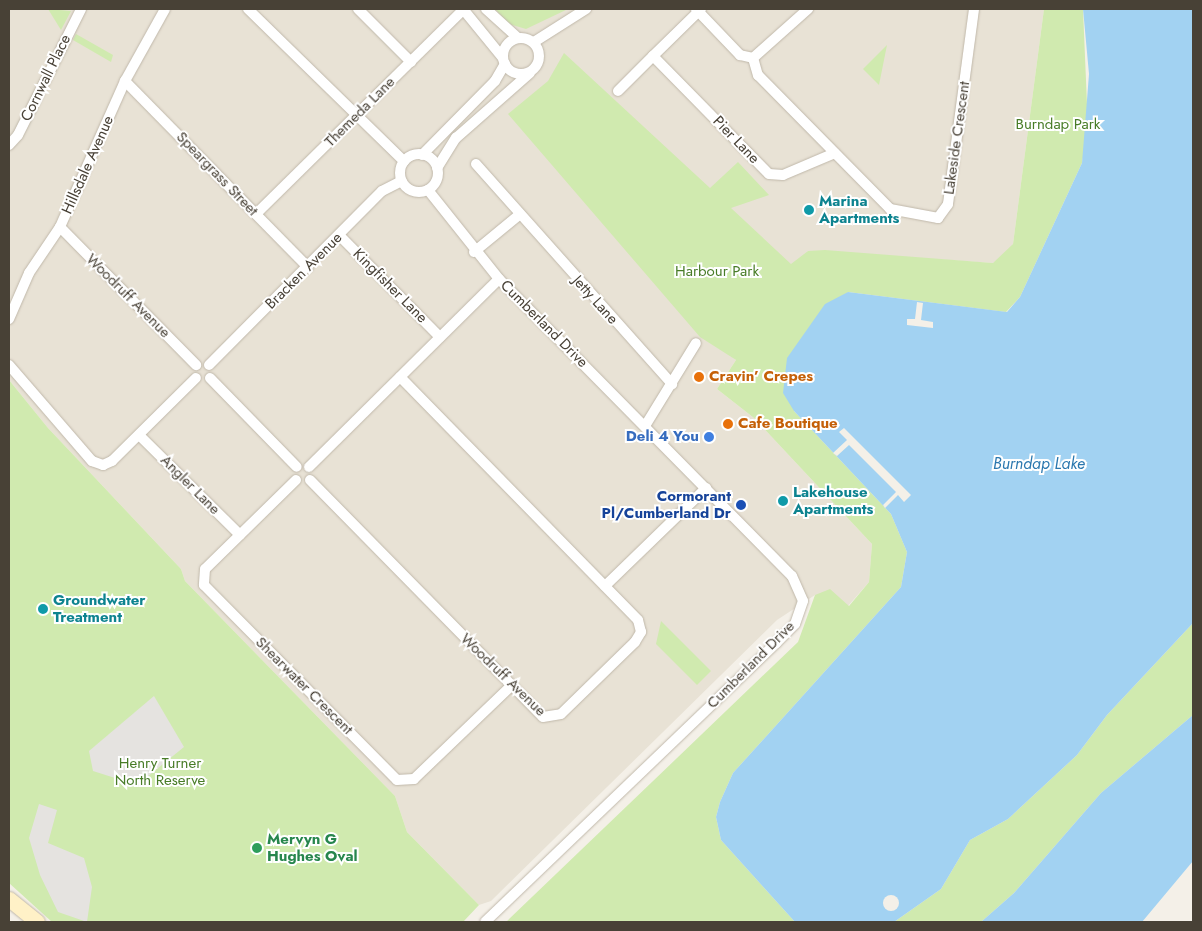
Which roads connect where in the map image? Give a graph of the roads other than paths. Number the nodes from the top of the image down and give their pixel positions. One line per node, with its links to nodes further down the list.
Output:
1 (81, 9): 21 (street, Cornwall Place)
2 (165, 9): 18 (street, Hillsdale Avenue)
3 (248, 9): 20 (street)
4 (358, 9): 16 (street)
5 (464, 9): 15 (street); 16 (street, Themeda Lane)
6 (486, 9): 11 (street)
7 (586, 9): 12 (street)
8 (808, 9): 14 (street)
9 (974, 9): 22 (street, Lakeside Crescent)
10 (699, 10): 13 (street); 14 (street)
11 (518, 38): 12 (street); 15 (street)
12 (534, 42): 17 (street)
13 (653, 56): 19 (street); 22 (street, Pier Lane)
14 (753, 58): 22 (street, Lakeside Crescent)
15 (504, 61): 17 (street); 23 (street)
16 (411, 62): 20 (street, Themeda Lane)
17 (530, 73): 26 (street)
18 (125, 81): 29 (street, Speargrass Street); 31 (street, Hillsdale Avenue)
19 (618, 91)
20 (355, 117): 24 (street); 29 (street, Themeda Lane)
21 (9, 145)
22 (835, 153)
23 (422, 155): 24 (street); 26 (street)
24 (404, 161): 27 (street)
25 (476, 164): 30 (street, Jetty Lane)
26 (437, 168): 28 (street)
27 (402, 181): 28 (street); 32 (street, Bracken Avenue)
28 (428, 190): 33 (street, Cumberland Drive)
29 (256, 214): 34 (street, Speargrass Street)
30 (519, 215): 33 (street); 45 (street, Jetty Lane)
31 (60, 227): 36 (street, Hillsdale Avenue); 40 (street, Woodruff Avenue)
32 (340, 236): 34 (street, Bracken Avenue); 37 (street, Kingfisher Lane)
33 (474, 252): 35 (street, Cumberland Drive)
34 (308, 268): 41 (street, Bracken Avenue)
35 (499, 278): 37 (street); 46 (street, Cumberland Drive)
36 (9, 319)
37 (440, 336): 42 (street)
38 (696, 343): 45 (street)
39 (9, 365): 47 (street)
40 (196, 365): 41 (street); 43 (street)
41 (209, 365): 44 (street)
42 (400, 377): 49 (street); 54 (street, Woodruff Avenue)
43 (196, 378): 44 (street); 47 (street)
44 (210, 378): 48 (street)
45 (672, 384): 46 (street)
46 (645, 426): 52 (street, Cumberland Drive)
47 (140, 435): 53 (street, Angler Lane)
48 (296, 467): 49 (street); 50 (street)
49 (309, 467): 51 (street)
50 (296, 480): 51 (street); 53 (street, Shearwater Crescent)
51 (310, 480): 55 (street, Woodruff Avenue)
52 (706, 488): 54 (street); 57 (street, Cumberland Drive)
53 (240, 535): 55 (street, Shearwater Crescent)
54 (605, 586): 55 (street, Woodruff Avenue)
55 (512, 685)
56 (9, 899): 58 (main road)
57 (507, 906): 59 (street, Cumberland Drive); 60 (street, Cumberland Drive)
58 (37, 922)
59 (485, 922)
60 (496, 922)

